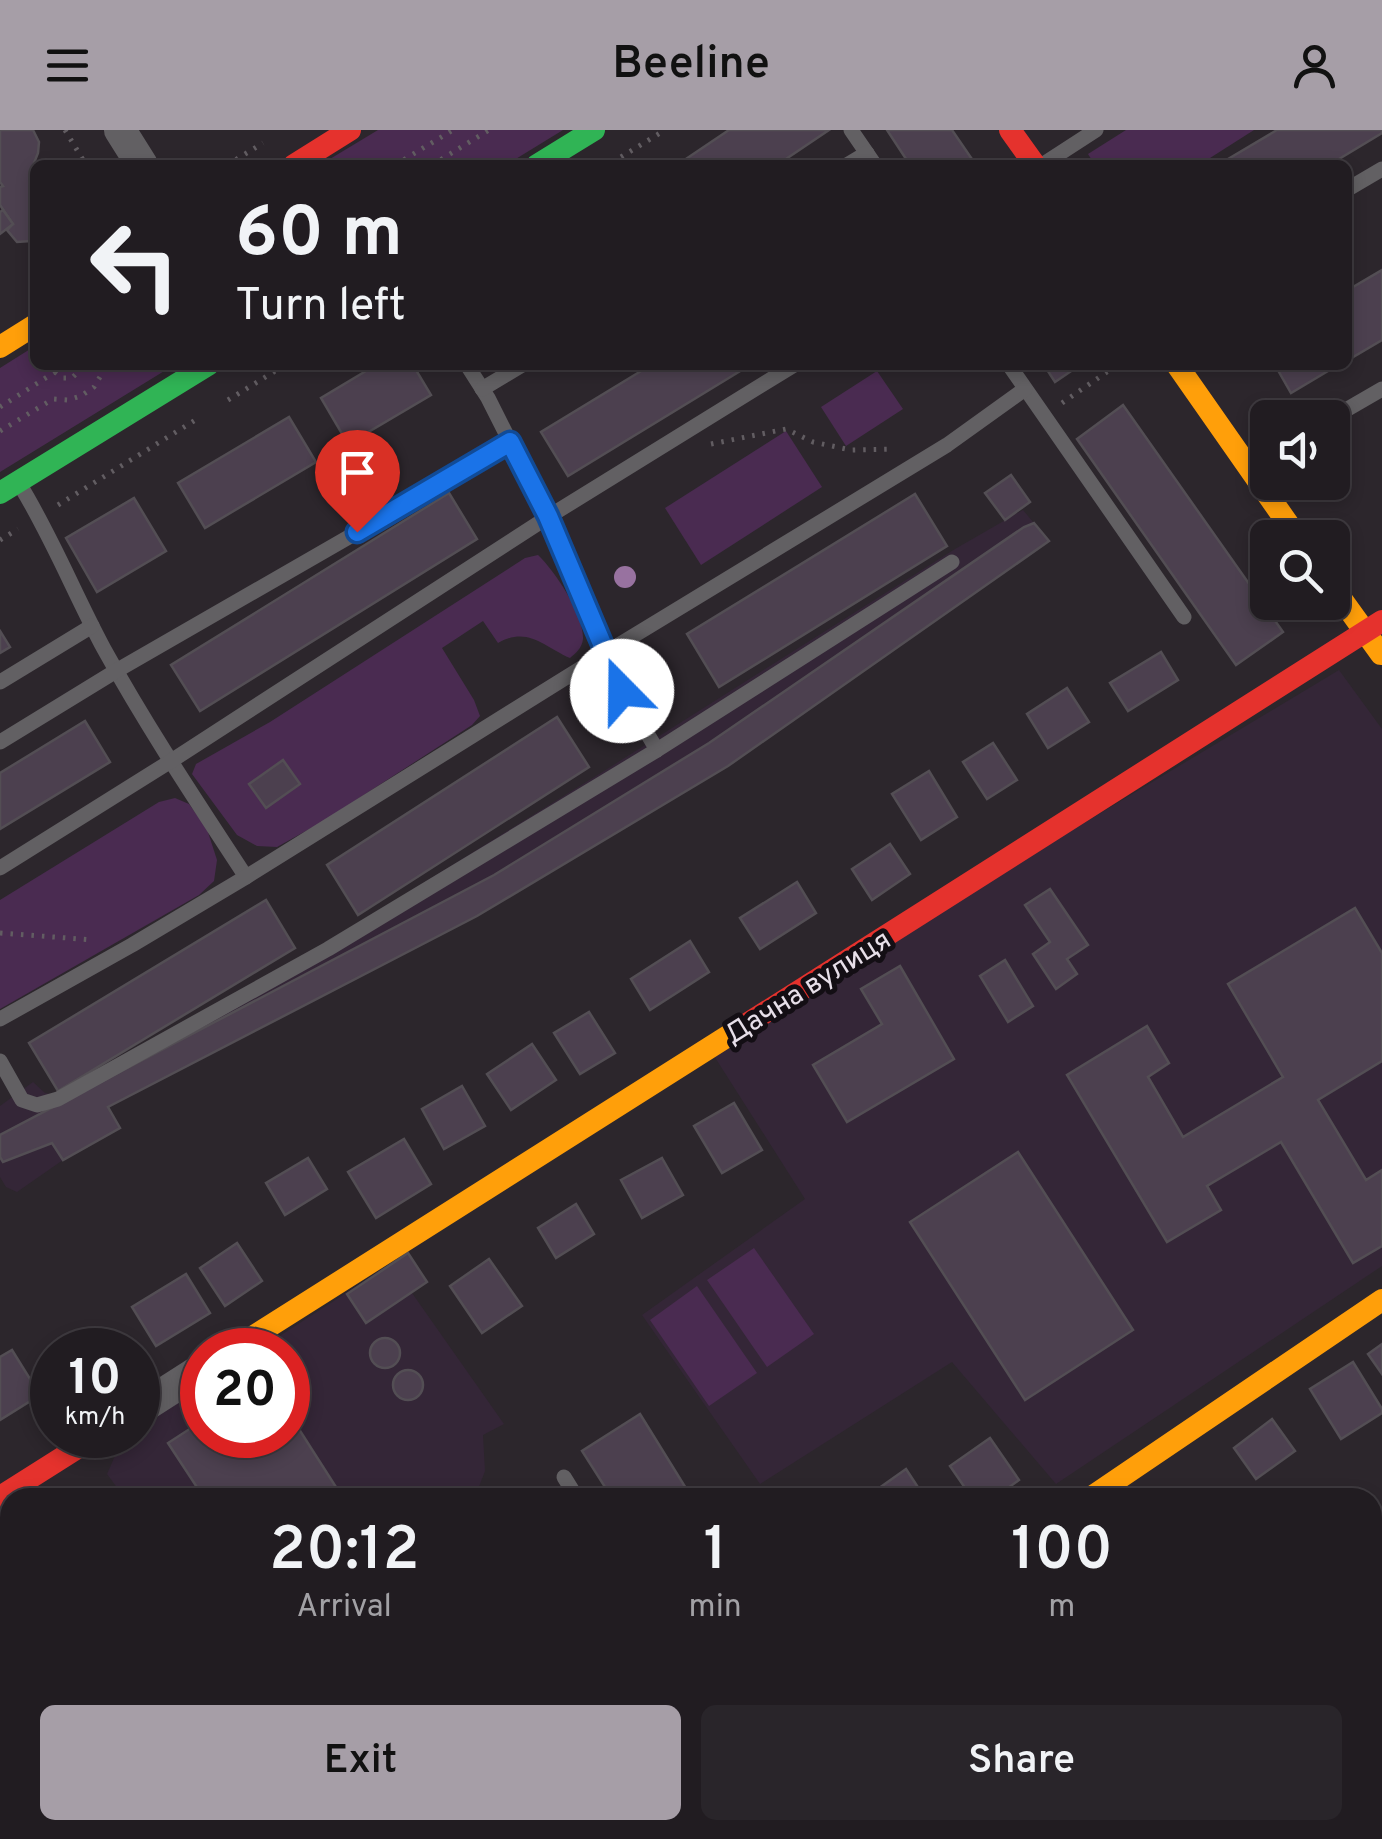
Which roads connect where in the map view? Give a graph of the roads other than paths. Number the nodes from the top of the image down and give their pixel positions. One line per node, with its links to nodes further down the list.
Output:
1 (120, 130): 8 (street)
2 (350, 130): 9 (street)
3 (594, 130): 10 (street)
4 (851, 130): 7 (lane)
5 (1010, 130): 11 (street)
6 (1096, 130): 12 (lane)
7 (871, 159)
8 (139, 160)
9 (302, 160)
10 (544, 160)
11 (1034, 160)
12 (1046, 160)
13 (1382, 169): 14 (lane)
14 (1352, 187)
15 (30, 329): 16 (street)
16 (0, 347)
17 (200, 370): 28 (street)
18 (470, 370): 25 (lane)
19 (514, 370): 25 (lane)
20 (786, 370): 29 (lane)
21 (1012, 370): 23 (lane)
22 (1180, 370): 30 (street)
23 (1024, 388): 33 (lane); 36 (lane)
24 (1382, 388): 26 (lane)
25 (482, 389): 27 (lane)
26 (1350, 407)
27 (510, 442): 29 (lane); 38 (lane)
28 (9, 487): 34 (lane)
29 (548, 516): 36 (lane); 42 (lane)
30 (1285, 520)
31 (952, 562): 41 (lane)
32 (1350, 603): 35 (street)
33 (1184, 617)
34 (92, 626): 38 (lane); 39 (lane)
35 (1374, 626): 37 (street); 48 (street, Дачна вулиця)
36 (606, 652): 41 (lane); 44 (lane)
37 (1382, 656)
38 (116, 670): 40 (lane); 42 (lane)
39 (0, 682)
40 (0, 742)
41 (657, 750): 46 (lane)
42 (171, 761): 43 (lane); 44 (lane)
43 (0, 868)
44 (246, 877): 45 (lane)
45 (0, 1020)
46 (0, 1061)
47 (1382, 1300): 53 (street)
48 (267, 1328)
49 (62, 1458): 51 (street)
50 (564, 1477): 52 (lane)
51 (14, 1488)
52 (571, 1488)
53 (1105, 1488)

